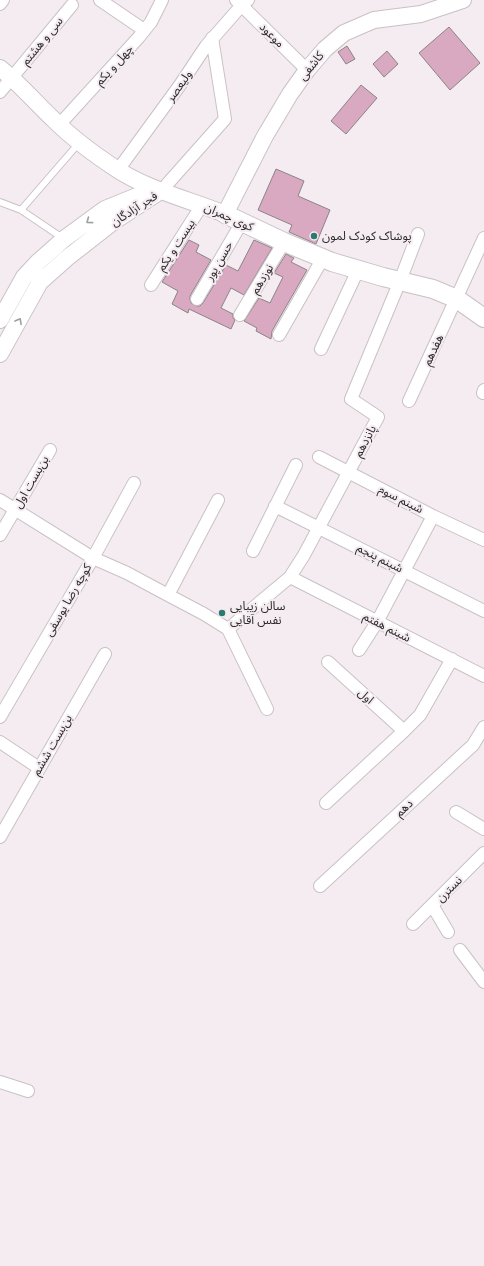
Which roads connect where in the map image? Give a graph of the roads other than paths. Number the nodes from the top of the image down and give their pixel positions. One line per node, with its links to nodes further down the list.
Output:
1 (3, 0): 6 (street)
2 (100, 0): 8 (street)
3 (162, 0): 8 (street, چهل و یکم)
4 (463, 0): 10 (street, کاشفی)
5 (242, 2): 9 (street, ولیعصر); 10 (street, موعود)
6 (0, 4)
7 (72, 5): 11 (street, سی و هشتم)
8 (144, 30): 13 (street, چهل و یکم)
9 (212, 38): 15 (street, ولیعصر); 16 (street)
10 (307, 70): 20 (street, کاشفی)
11 (6, 73): 12 (street, سی و هشتم); 13 (street, کوی چمران)
12 (0, 92)
13 (59, 125): 14 (street, کوی چمران)
14 (79, 142): 15 (street, کوی چمران); 19 (lane)
15 (118, 170): 16 (street, کوی چمران)
16 (162, 190): 18 (street, کوی چمران); 21 (street, فجر آزادگان)
17 (0, 202): 19 (lane)
18 (202, 205): 20 (street, کوی چمران); 30 (street, بیست و یکم)
19 (21, 210): 25 (lane)
20 (225, 214): 22 (main road, کوی چمران)
21 (109, 215): 25 (street, فجر آزادگان, one-way to 25); 38 (street, فجر آزادگان, one-way to 21)
22 (242, 222): 26 (main road, کوی چمران); 31 (street, حسن پور)
23 (418, 234): 29 (street, پانزدهم)
24 (484, 238): 32 (street, هفدهم)
25 (64, 239): 35 (street, فجر آزادگان)
26 (284, 242): 27 (main road, کوی چمران); 33 (street, نوزدهم)
27 (323, 258): 28 (main road, کوی چمران); 36 (street)
28 (358, 270): 29 (main road, کوی چمران); 37 (street)
29 (400, 281): 32 (main road, کوی چمران); 43 (street, پانزدهم)
30 (151, 285)
31 (197, 299)
32 (457, 299): 34 (main road, کوی چمران); 39 (street, هفدهم)
33 (240, 315)
34 (484, 318)
35 (0, 320)
36 (279, 336)
37 (321, 349)
38 (0, 354)
39 (409, 401)
40 (50, 450): 48 (street, بن‌بست اول)
41 (319, 457): 43 (street, شبنم سوم)
42 (296, 465): 47 (street)
43 (348, 472): 49 (street, شبنم سوم); 50 (street, پانزدهم)
44 (134, 483): 54 (street)
45 (0, 500): 48 (street, کوچه رضا یوسفی)
46 (218, 500): 57 (street)
47 (275, 506): 50 (street, شبنم پنجم); 53 (street)
48 (16, 509): 51 (street, بن‌بست اول); 54 (street, کوچه رضا یوسفی)
49 (433, 516): 52 (street, شبنم سوم); 55 (street)
50 (319, 528): 55 (street, شبنم پنجم); 56 (street, پانزدهم)
51 (0, 535)
52 (484, 540)
53 (253, 551)
54 (93, 558): 57 (street); 67 (street, کوچه رضا یوسفی)
55 (404, 570): 58 (street, شبنم پنجم); 59 (street)
56 (290, 577): 59 (street, شبنم هفتم); 60 (street, پانزدهم)
57 (168, 595): 60 (street)
58 (484, 611)
59 (377, 622): 61 (street); 63 (street, شبنم هفتم)
60 (228, 629): 66 (street)
61 (359, 650)
62 (105, 654): 71 (street, بن‌بست ششم)
63 (452, 659): 65 (street, شبنم هفتم); 69 (street)
64 (328, 662): 69 (street, اول)
65 (484, 676)
66 (267, 709)
67 (0, 717)
68 (484, 727): 77 (street, دهم)
69 (404, 731): 72 (street)
70 (0, 742): 71 (street)
71 (39, 768): 75 (street, بن‌بست ششم)
72 (326, 803)
73 (456, 812): 74 (street)
74 (484, 829)
75 (0, 837)
76 (484, 853): 78 (street, نسترن)
77 (320, 886)
78 (432, 905): 79 (street, نسترن); 80 (street)
79 (413, 924)
80 (448, 932)
81 (460, 950): 82 (street)
82 (484, 982)
83 (0, 1082): 84 (street)
84 (28, 1091)

